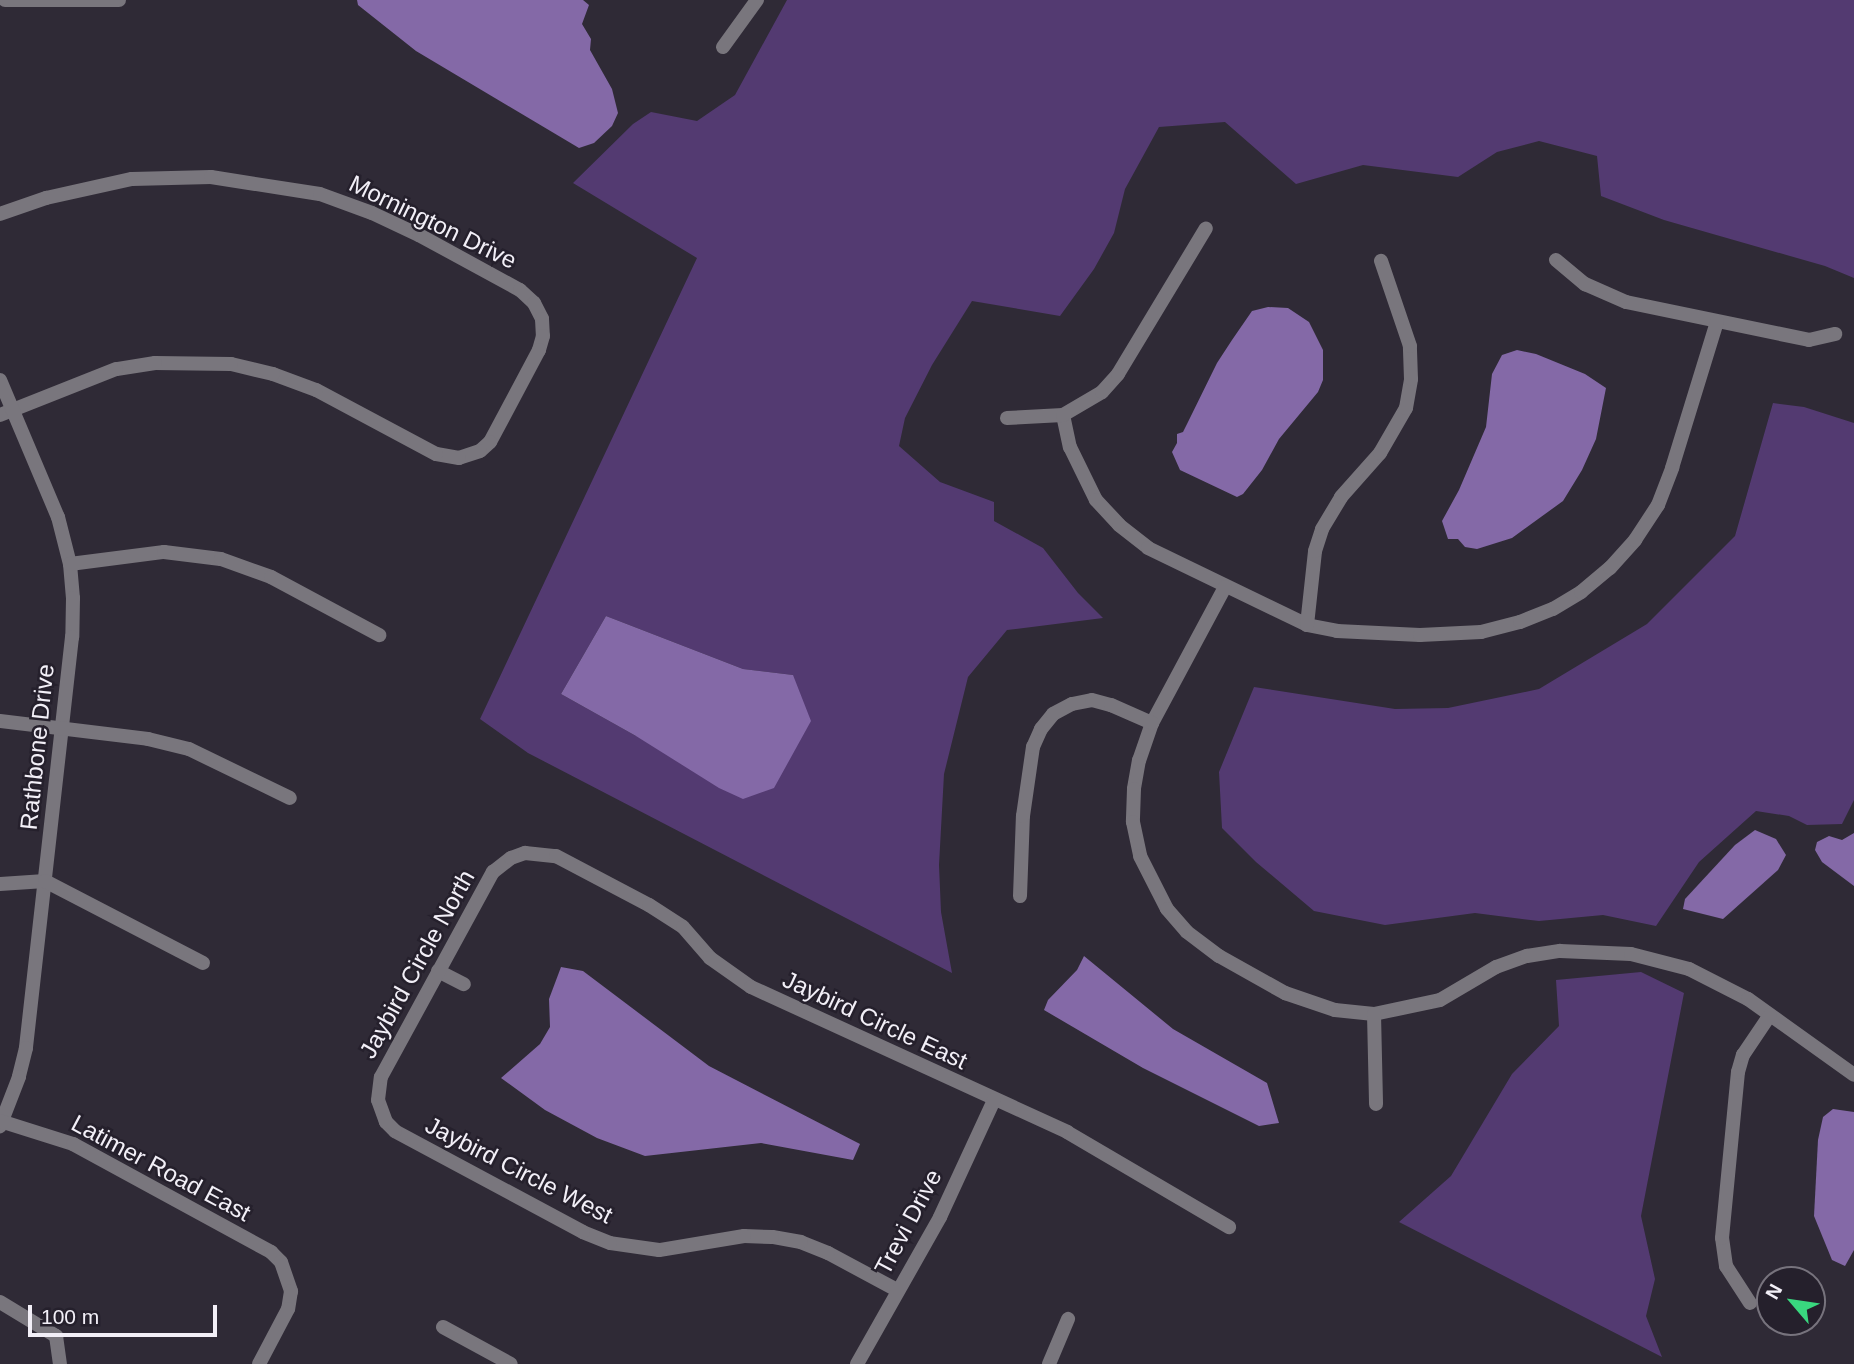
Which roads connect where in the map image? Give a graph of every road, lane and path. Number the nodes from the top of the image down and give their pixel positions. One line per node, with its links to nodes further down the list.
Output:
1 (5, 0): 2 (street)
2 (119, 0)
3 (757, 0): 4 (street)
4 (723, 47)
5 (0, 214): 12 (street, Mornington Drive)
6 (1206, 228): 13 (street)
7 (1556, 260): 9 (street)
8 (1381, 261): 17 (street)
9 (1717, 322): 10 (street); 17 (street)
10 (1835, 334)
11 (0, 380): 12 (street, Rathbone Drive)
12 (6, 412): 15 (street, Rathbone Drive)
13 (1063, 415): 14 (street); 16 (street)
14 (1007, 418)
15 (70, 564): 18 (street); 21 (street, Rathbone Drive)
16 (1225, 587): 17 (street); 20 (street)
17 (1307, 625)
18 (379, 635)
19 (0, 721): 21 (street)
20 (1152, 723): 26 (street); 30 (street)
21 (62, 728): 22 (street); 24 (street, Rathbone Drive)
22 (290, 798)
23 (511, 858): 28 (street, Jaybird Circle North); 34 (street, Jaybird Circle East)
24 (45, 881): 25 (street); 27 (street); 36 (street, Rathbone Drive)
25 (0, 884)
26 (1020, 896)
27 (203, 963)
28 (438, 971): 29 (street); 33 (street, Jaybird Circle North)
29 (464, 984)
30 (1374, 1014): 31 (street); 35 (street)
31 (1770, 1015): 32 (street); 40 (street)
32 (1854, 1075)
33 (378, 1100): 38 (street, Jaybird Circle West)
34 (994, 1100): 37 (street, Jaybird Circle East); 38 (street, Trevi Drive)
35 (1376, 1104)
36 (1, 1123): 44 (street, Latimer Road East)
37 (1229, 1227)
38 (897, 1290): 46 (street, Trevi Drive)
39 (0, 1302): 43 (street)
40 (1750, 1303)
41 (1068, 1319): 47 (street)
42 (443, 1328): 45 (street)
43 (60, 1364)
44 (259, 1364)
45 (511, 1364)
46 (857, 1364)
47 (1049, 1364)

